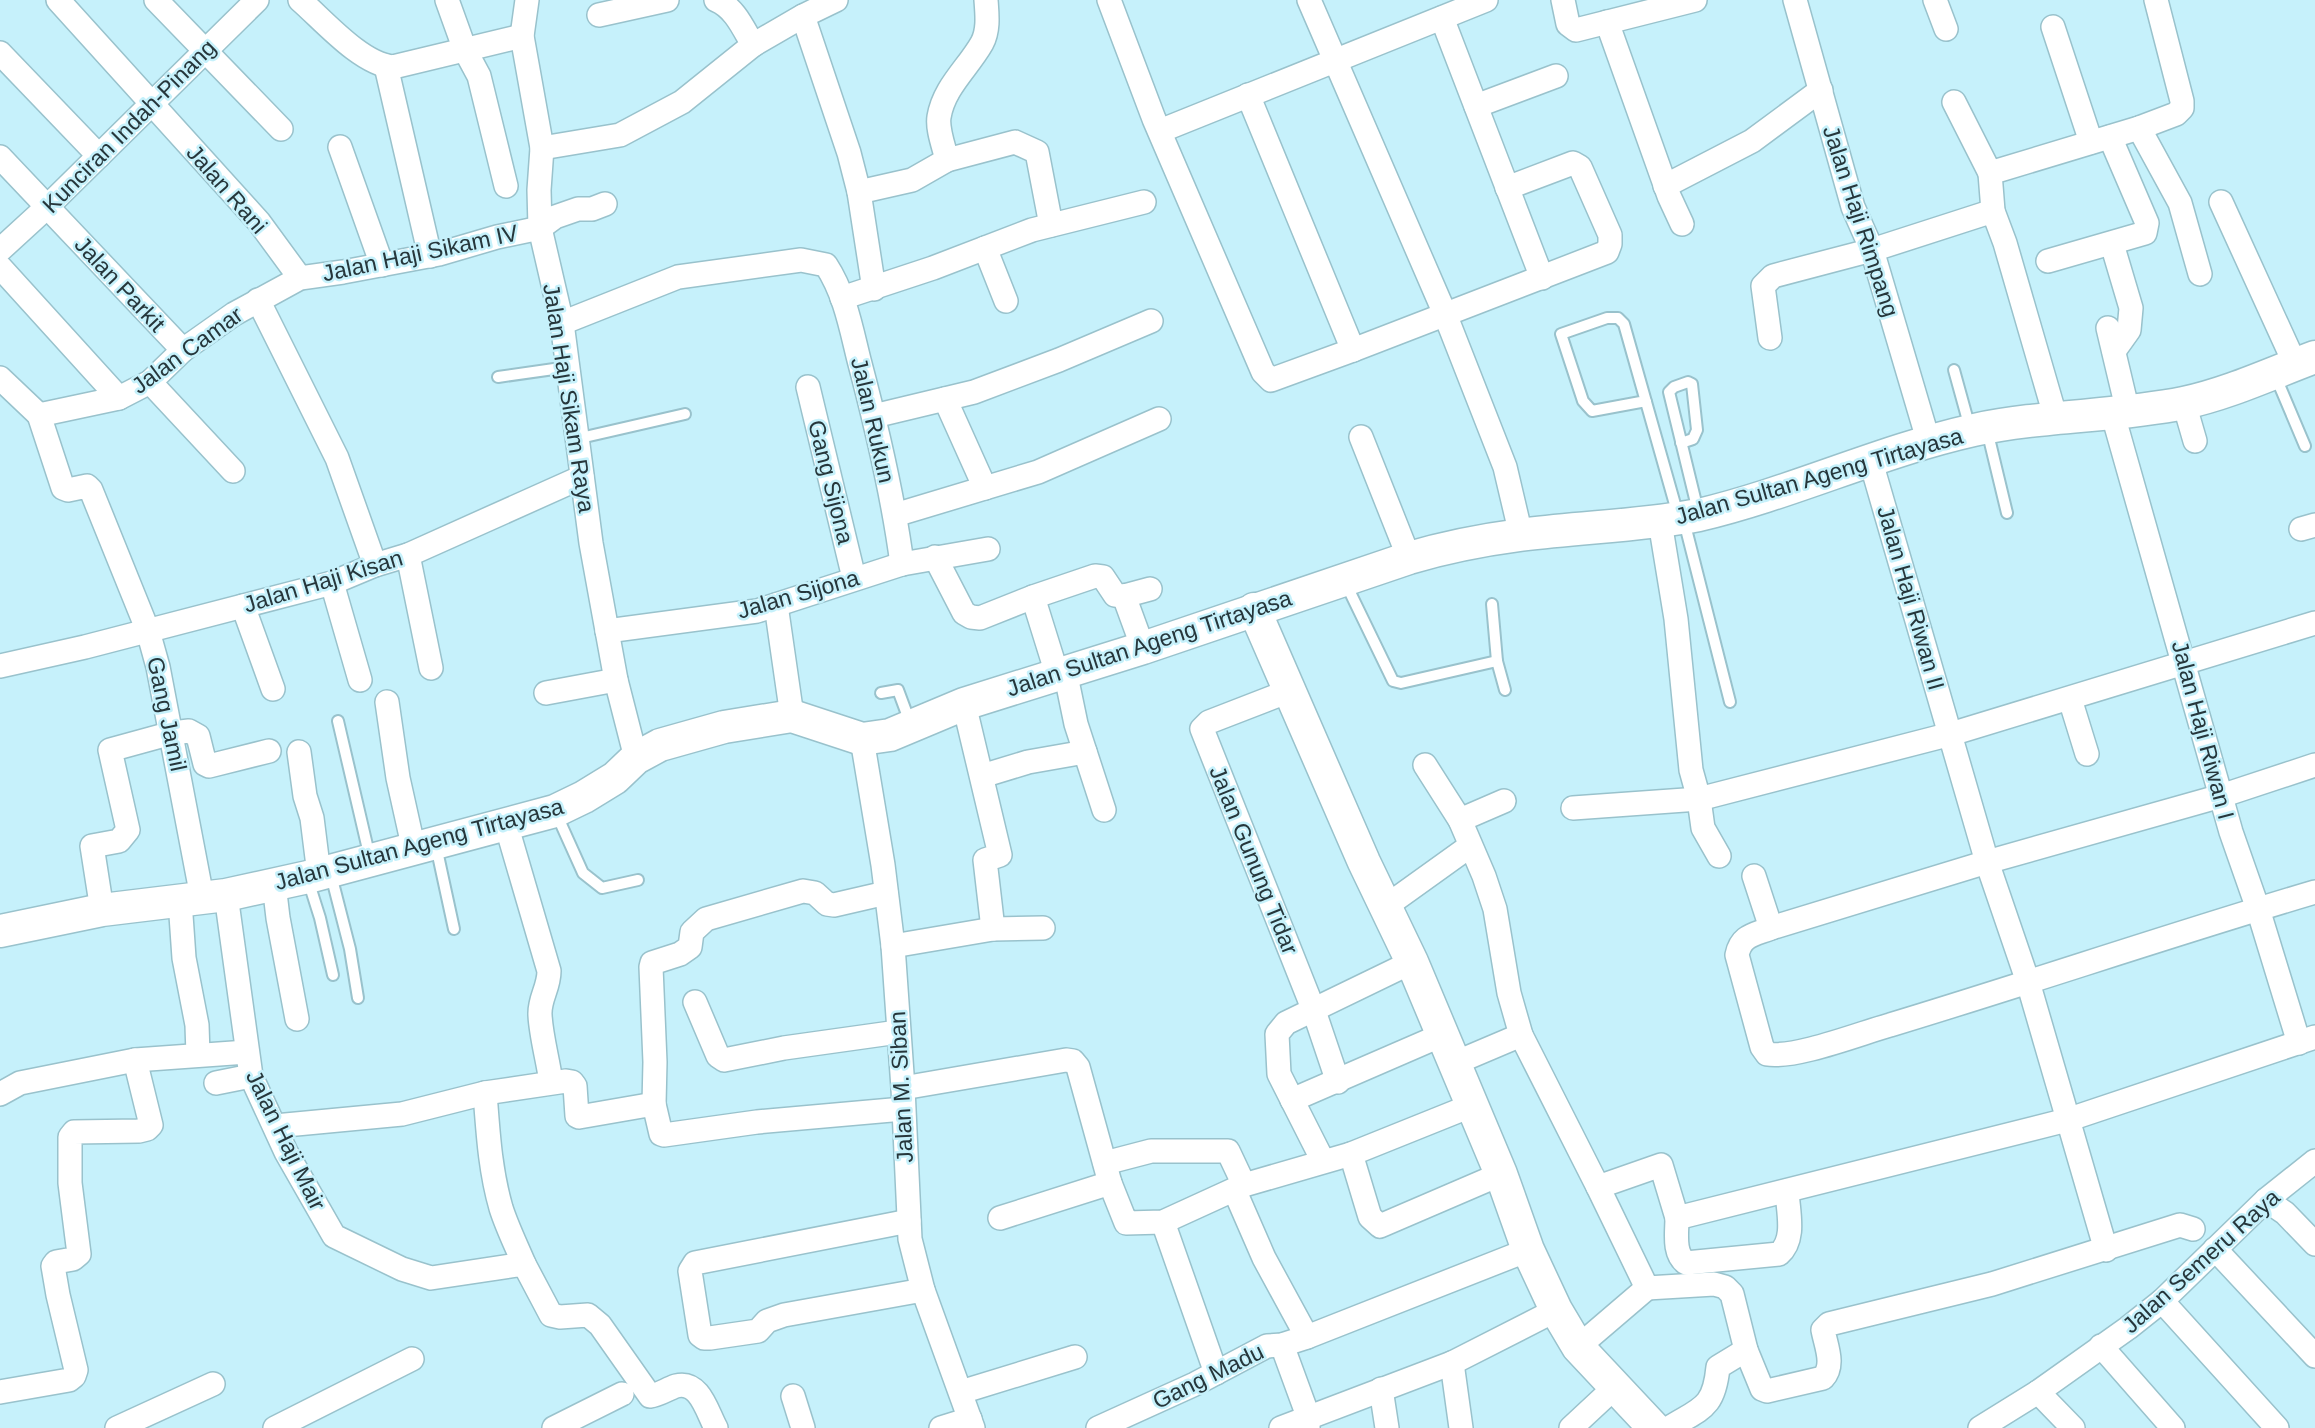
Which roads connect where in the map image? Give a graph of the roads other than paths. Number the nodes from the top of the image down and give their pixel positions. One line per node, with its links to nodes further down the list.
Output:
1 (58, 0): 36 (street, Jalan Rani)
2 (156, 0): 28 (street)
3 (257, 0): 28 (street, Kunciran Indah-Pinang)
4 (300, 0): 31 (street)
5 (447, 0): 27 (street)
6 (527, 0): 25 (street, Jalan Haji Sikam Raya)
7 (667, 0): 19 (street)
8 (716, 0): 26 (street)
9 (836, 0): 20 (street)
10 (986, 0): 46 (street)
11 (1109, 0): 40 (street)
12 (1309, 0): 30 (street)
13 (1486, 0): 21 (street)
14 (1563, 0): 22 (street)
15 (1695, 0): 22 (street)
16 (1795, 0): 33 (street, Jalan Haji Rimpang)
17 (1935, 0): 24 (street)
18 (2156, 0): 38 (street)
19 (599, 15)
20 (803, 16): 26 (street); 51 (street)
21 (1442, 18): 30 (street); 37 (street)
22 (1607, 22): 49 (street)
23 (2053, 27): 41 (street)
24 (1946, 29)
25 (522, 36): 27 (street); 43 (street, Jalan Haji Sikam Raya)
26 (753, 45): 43 (street)
27 (465, 50): 31 (street); 48 (street)
28 (204, 51): 36 (street, Kunciran Indah-Pinang); 39 (street)
29 (0, 52): 44 (street)
30 (1335, 62): 34 (street); 75 (street)
31 (386, 66): 64 (street)
32 (1556, 76): 37 (street)
33 (1821, 90): 49 (street); 63 (street, Jalan Haji Rimpang)
34 (1248, 95): 40 (street); 81 (street)
35 (1954, 102): 47 (street)
36 (150, 103): 44 (street, Kunciran Indah-Pinang); 69 (street, Jalan Rani)
37 (1476, 106): 50 (street)
38 (2139, 128): 41 (street); 68 (street)
39 (281, 129)
40 (1160, 131): 81 (street)
41 (2101, 140): 47 (street); 60 (street)
42 (340, 147): 66 (street)
43 (542, 148): 59 (street, Jalan Haji Sikam Raya)
44 (99, 156): 55 (street, Kunciran Indah-Pinang)
45 (0, 157): 55 (street, Jalan Parkit)
46 (947, 160): 51 (street); 58 (street)
47 (1990, 173): 56 (street)
48 (506, 186)
49 (1665, 186): 57 (street)
50 (1507, 188): 70 (street); 70 (street)
51 (859, 192): 72 (street)
52 (1144, 202): 58 (street)
53 (2221, 202): 83 (street)
54 (605, 204): 59 (street, Jalan Haji Sikam IV)
55 (47, 207): 62 (street, Kunciran Indah-Pinang); 80 (street, Jalan Parkit)
56 (1993, 211): 63 (street); 99 (street)
57 (1682, 223)
58 (1051, 225): 61 (street)
59 (540, 228): 64 (street, Jalan Haji Sikam IV); 77 (street, Jalan Haji Sikam Raya)
60 (2112, 244): 65 (street); 82 (street)
61 (985, 248): 72 (street); 74 (street)
62 (0, 250)
63 (1872, 250): 79 (street); 105 (street, Jalan Haji Rimpang)
64 (430, 256): 66 (street, Jalan Haji Sikam IV)
65 (2048, 261)
66 (382, 265): 69 (street, Jalan Haji Sikam IV)
67 (0, 267): 90 (street)
68 (2200, 274)
69 (300, 278): 73 (street, Jalan Camar)
70 (1542, 278): 75 (street)
71 (839, 288): 72 (street); 77 (street); 97 (street, Jalan Rukun)
72 (874, 289)
73 (258, 300): 80 (street, Jalan Camar); 120 (street)
74 (1006, 301)
75 (1445, 314): 81 (street); 114 (street)
76 (1151, 321): 91 (street)
77 (562, 323): 84 (street, Jalan Haji Sikam Raya)
78 (2108, 328): 82 (street, Jalan Haji Riwan I)
79 (1770, 338)
80 (183, 350): 88 (street, Jalan Camar)
81 (1353, 350)
82 (2114, 351): 94 (street, Jalan Haji Riwan I)
83 (2295, 365): 93 (main road, Jalan Sultan Ageng Tirtayasa); 106 (lane)
84 (568, 367): 86 (lane); 102 (street, Jalan Haji Sikam Raya)
85 (1954, 370): 100 (lane)
86 (498, 377)
87 (0, 378): 95 (street)
88 (150, 382): 90 (street, Jalan Camar); 108 (street)
89 (808, 387): 121 (street, Gang Sijona)
90 (119, 398): 95 (street, Jalan Camar)
91 (945, 399): 97 (street); 110 (street)
92 (1646, 401): 92 (lane); 113 (lane)
93 (2184, 403): 94 (main road, Jalan Sultan Ageng Tirtayasa); 103 (street)
94 (2120, 413): 99 (main road, Jalan Sultan Ageng Tirtayasa); 136 (street, Jalan Haji Riwan I)
95 (39, 415): 132 (street, Gang Jamil)
96 (685, 415): 102 (lane)
97 (874, 416): 112 (street, Jalan Rukun)
98 (1159, 419): 110 (street)
99 (2056, 419): 100 (main road, Jalan Sultan Ageng Tirtayasa)
100 (1979, 429): 105 (main road, Jalan Sultan Ageng Tirtayasa); 111 (lane)
101 (1362, 437): 118 (street)
102 (576, 439): 109 (street, Jalan Haji Sikam Raya)
103 (2195, 442)
104 (1681, 443): 104 (lane); 113 (lane)
105 (1929, 443): 107 (main road, Jalan Sultan Ageng Tirtayasa)
106 (2305, 446)
107 (1871, 462): 113 (main road, Jalan Sultan Ageng Tirtayasa); 155 (street, Jalan Haji Riwan II)
108 (233, 471)
109 (582, 477): 116 (street, Jalan Haji Kisan); 133 (street, Jalan Haji Sikam Raya)
110 (985, 488): 112 (street)
111 (2007, 513)
112 (895, 515): 119 (street, Jalan Rukun)
113 (1680, 519): 114 (main road, Jalan Sultan Ageng Tirtayasa); 149 (lane); 166 (street)
114 (1521, 535): 118 (main road, Jalan Sultan Ageng Tirtayasa)
115 (988, 549): 117 (street, Jalan Sijona)
116 (408, 555): 120 (street, Jalan Haji Kisan); 138 (street)
117 (935, 557): 119 (street, Jalan Sijona); 126 (street)
118 (1409, 558): 122 (main road, Jalan Sultan Ageng Tirtayasa)
119 (902, 564): 121 (street, Jalan Sijona)
120 (375, 565): 123 (street, Jalan Haji Kisan)
121 (854, 578): 128 (street, Jalan Sijona)
122 (1344, 579): 130 (main road, Jalan Sultan Ageng Tirtayasa); 135 (lane)
123 (332, 583): 129 (street, Jalan Haji Kisan); 140 (street)
124 (1150, 589): 125 (street)
125 (1124, 596): 126 (street); 134 (street)
126 (1033, 597): 139 (street)
127 (1492, 604): 135 (lane)
128 (776, 605): 133 (street, Jalan Sijona); 151 (street)
129 (243, 606): 132 (street, Jalan Haji Kisan); 142 (street)
130 (1254, 609): 134 (main road, Jalan Sultan Ageng Tirtayasa); 144 (main road)
131 (2315, 623): 136 (street)
132 (148, 631): 137 (street, Jalan Haji Kisan); 154 (street, Gang Jamil)
133 (607, 631): 141 (street, Jalan Haji Sikam Raya)
134 (1143, 648): 139 (main road, Jalan Sultan Ageng Tirtayasa)
135 (1497, 661): 143 (lane)
136 (2185, 664): 147 (street); 165 (street, Jalan Haji Riwan I)
137 (0, 666)
138 (431, 668)
139 (1061, 672): 150 (main road, Jalan Sultan Ageng Tirtayasa); 159 (street)
140 (360, 680)
141 (616, 680): 145 (street); 161 (street, Jalan Haji Sikam Raya)
142 (273, 689)
143 (1504, 690)
144 (1289, 691): 185 (main road); 199 (street, Jalan Gunung Tidar)
145 (547, 693)
146 (881, 693): 153 (lane)
147 (2070, 699): 155 (street); 160 (street)
148 (387, 702): 174 (street)
149 (1730, 702)
150 (964, 704): 153 (main road, Jalan Sultan Ageng Tirtayasa); 164 (street)
151 (792, 716): 156 (main road, Jalan Sultan Ageng Tirtayasa); 161 (main road, Jalan Sultan Ageng Tirtayasa)
152 (338, 720): 175 (lane)
153 (912, 727): 156 (main road, Jalan Sultan Ageng Tirtayasa)
154 (172, 733): 157 (street); 184 (street, Gang Jamil); 187 (street)
155 (1951, 734): 166 (street); 177 (street, Jalan Haji Riwan II)
156 (862, 739): 183 (street, Jalan M. Siban)
157 (269, 751)
158 (299, 752): 178 (street)
159 (1085, 752): 164 (street); 169 (street)
160 (2087, 754)
161 (636, 758): 170 (main road, Jalan Sultan Ageng Tirtayasa)
162 (1425, 765): 171 (street)
163 (2315, 765): 165 (street)
164 (982, 776): 191 (street)
165 (2221, 796): 177 (street); 186 (street, Jalan Haji Riwan I)
166 (1699, 799): 168 (street); 176 (street)
167 (1504, 801): 171 (street)
168 (1573, 808)
169 (1104, 810)
170 (555, 811): 172 (main road, Jalan Sultan Ageng Tirtayasa); 180 (lane)
171 (1460, 820): 173 (street)
172 (506, 824): 174 (main road, Jalan Sultan Ageng Tirtayasa); 210 (street)
173 (1470, 846): 185 (street); 203 (street)
174 (425, 847): 175 (main road, Jalan Sultan Ageng Tirtayasa); 190 (lane)
175 (369, 854): 178 (main road, Jalan Sultan Ageng Tirtayasa)
176 (1718, 856)
177 (1987, 862): 189 (street); 196 (street, Jalan Haji Riwan II)
178 (319, 874): 181 (main road, Jalan Sultan Ageng Tirtayasa); 195 (lane); 197 (lane)
179 (1754, 876): 189 (street)
180 (638, 880)
181 (274, 884): 184 (main road, Jalan Sultan Ageng Tirtayasa); 200 (street)
182 (2315, 892): 186 (street)
183 (886, 893): 193 (street, Jalan M. Siban); 217 (street)
184 (203, 898): 187 (main road, Jalan Sultan Ageng Tirtayasa); 205 (street, Jalan Haji Mair); 206 (street)
185 (1385, 907): 194 (main road)
186 (2258, 909): 196 (street); 204 (street, Jalan Haji Riwan I)
187 (102, 910): 192 (main road, Jalan Sultan Ageng Tirtayasa)
188 (1043, 928): 191 (street)
189 (1771, 928): 196 (street)
190 (454, 929)
191 (993, 929): 193 (street)
192 (0, 931)
193 (893, 946): 201 (street, Jalan M. Siban)
194 (1412, 962): 199 (street); 202 (main road)
195 (333, 975)
196 (2028, 982): 219 (street, Jalan Haji Riwan II)
197 (358, 998)
198 (695, 1002): 201 (street)
199 (1314, 1011): 211 (street, Jalan Gunung Tidar); 216 (street)
200 (297, 1019)
201 (898, 1032): 215 (street, Jalan M. Siban)
202 (1442, 1035): 208 (main road); 211 (street)
203 (1521, 1035): 208 (street); 226 (street)
204 (2307, 1040): 219 (street)
205 (247, 1052): 206 (street); 209 (street, Jalan Haji Mair)
206 (198, 1055): 207 (street)
207 (135, 1060): 214 (street); 257 (street)
208 (1455, 1063): 218 (main road)
209 (251, 1076): 212 (street); 220 (street, Jalan Haji Mair)
210 (551, 1082): 213 (street); 217 (street)
211 (1338, 1082): 216 (street)
212 (216, 1083)
213 (485, 1093): 220 (street); 239 (street)
214 (0, 1094)
215 (903, 1098): 217 (street); 224 (street); 232 (street, Jalan M. Siban)
216 (1292, 1100): 222 (street)
217 (654, 1104)
218 (1473, 1105): 221 (street); 225 (main road)
219 (2067, 1120): 228 (street); 237 (street, Jalan Haji Riwan II)
220 (275, 1126): 239 (street, Jalan Haji Mair)
221 (1351, 1154): 222 (street); 225 (street)
222 (1323, 1161): 227 (street)
223 (2315, 1161): 229 (street, Jalan Semeru Raya)
224 (1107, 1173): 227 (street); 230 (street); 233 (street)
225 (1502, 1174): 238 (main road)
226 (1598, 1186): 231 (street); 240 (street)
227 (1240, 1187): 233 (street); 244 (street)
228 (1787, 1191): 231 (street); 231 (street)
229 (2266, 1200): 235 (street); 236 (street, Jalan Semeru Raya)
230 (1000, 1217)
231 (1677, 1218)
232 (909, 1221): 241 (street, Jalan M. Siban); 241 (street)
233 (1163, 1222): 253 (street)
234 (2193, 1230): 237 (street)
235 (2315, 1244)
236 (2215, 1249): 242 (street, Jalan Semeru Raya); 249 (street)
237 (2106, 1250): 248 (street)
238 (1525, 1251): 243 (main road); 244 (street, Gang Madu)
239 (524, 1264): 267 (street)
240 (1647, 1288): 247 (street); 248 (street)
241 (923, 1290): 258 (street, Jalan M. Siban)
242 (2162, 1301): 246 (street, Jalan Semeru Raya); 280 (street)
243 (1556, 1310): 247 (main road); 252 (street)
244 (1307, 1337): 245 (street, Gang Madu)
245 (1282, 1345): 253 (street, Gang Madu); 262 (street)
246 (2101, 1346): 259 (street, Jalan Semeru Raya); 279 (street)
247 (1578, 1348): 255 (main road)
248 (1746, 1350): 276 (street)
249 (2315, 1356)
250 (1074, 1357): 258 (street)
251 (412, 1359): 265 (street)
252 (1451, 1363): 256 (street); 273 (street)
253 (1216, 1373): 270 (street, Gang Madu)
254 (213, 1384): 264 (street)
255 (1614, 1388): 274 (street); 275 (main road)
256 (1381, 1389): 262 (street); 272 (street)
257 (0, 1392)
258 (961, 1392): 263 (street, Jalan M. Siban)
259 (2038, 1392): 277 (street, Jalan Semeru Raya); 278 (street)
260 (622, 1394): 266 (street)
261 (793, 1396): 268 (street)
262 (1308, 1422): 271 (street)
263 (971, 1424): 269 (street)
264 (117, 1428)
265 (275, 1428)
266 (554, 1428)
267 (716, 1428)
268 (803, 1428)
269 (941, 1428)
270 (1098, 1428)
271 (1281, 1428)
272 (1387, 1428)
273 (1461, 1428)
274 (1571, 1428)
275 (1654, 1428)
276 (1669, 1428)
277 (1980, 1428)
278 (2073, 1428)
279 (2173, 1428)
280 (2277, 1428)

